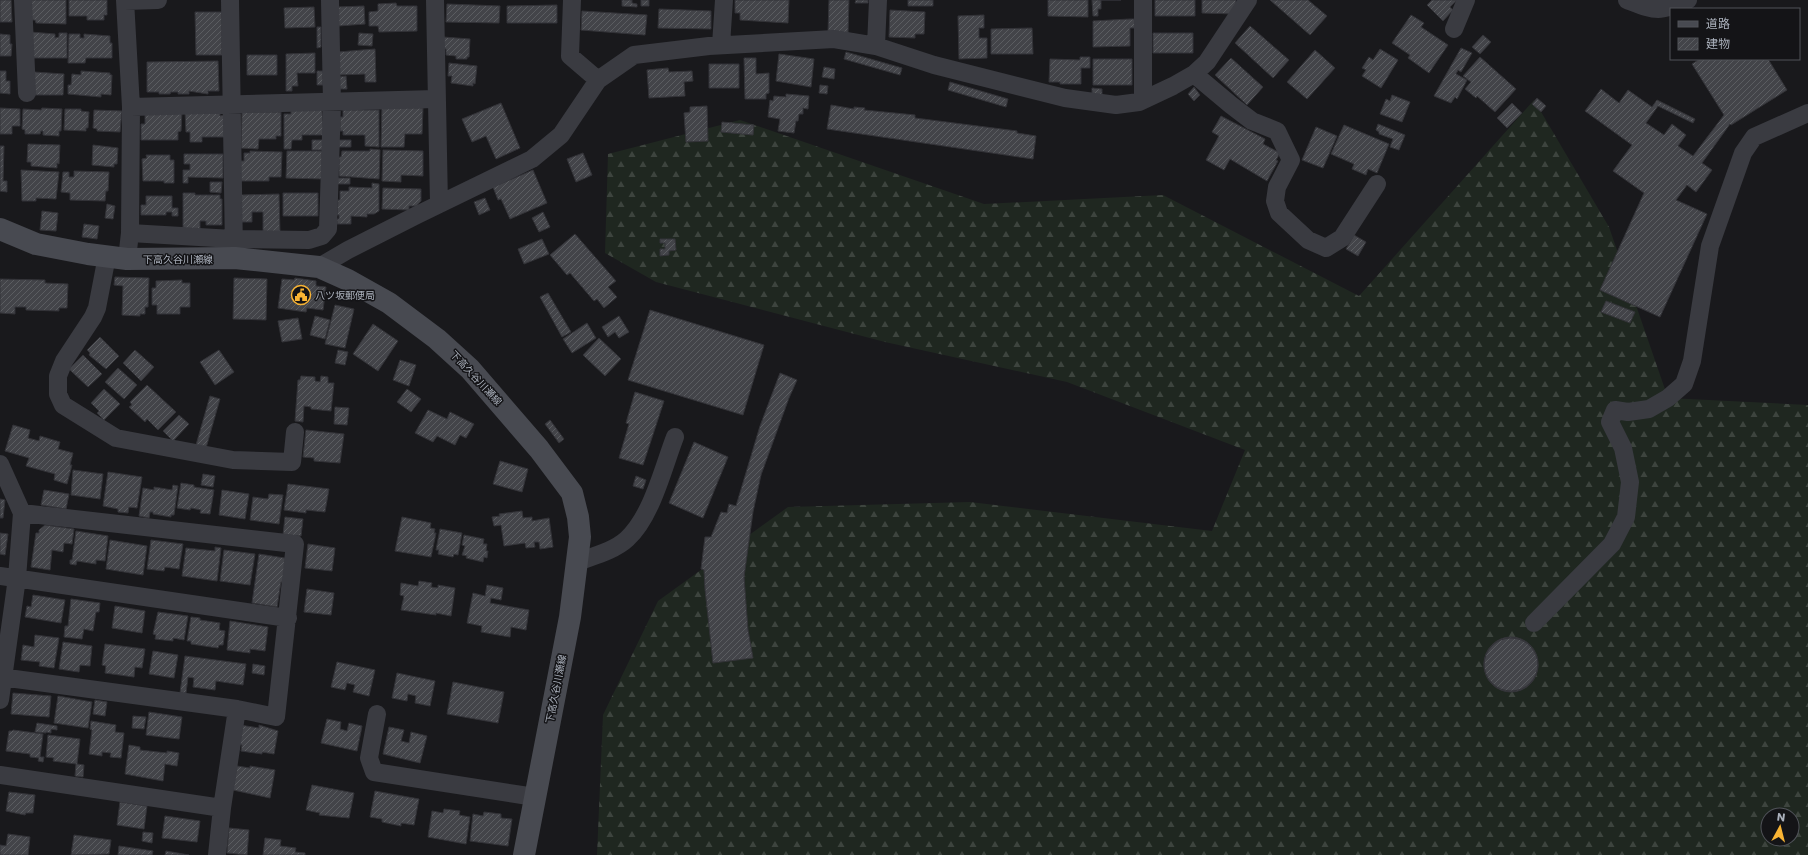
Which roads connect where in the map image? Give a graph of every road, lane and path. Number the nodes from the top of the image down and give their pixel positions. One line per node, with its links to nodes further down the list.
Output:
1 (24, 0): 20 (street)
2 (126, 0): 3 (street); 25 (street)
3 (158, 0)
4 (230, 0): 24 (street)
5 (330, 0): 23 (street)
6 (435, 0): 21 (street)
7 (572, 0): 19 (street)
8 (724, 0): 16 (street)
9 (878, 0): 17 (street)
10 (1143, 0): 22 (street)
11 (1248, 0): 18 (street)
12 (1466, 0): 15 (street)
13 (1627, 0): 14 (street)
14 (1688, 0)
15 (1454, 29)
16 (720, 45): 17 (street); 19 (street)
17 (876, 46): 22 (street)
18 (1194, 74): 22 (street); 27 (street)
19 (598, 80): 28 (street)
20 (27, 93)
21 (436, 99): 23 (street); 28 (street)
22 (1144, 100)
23 (332, 102): 24 (street); 31 (street)
24 (232, 103): 25 (street); 31 (street)
25 (131, 107): 30 (street)
26 (1808, 113): 41 (street)
27 (1377, 184)
28 (439, 204): 33 (street)
29 (0, 229): 32 (main road, 下高久谷川瀬線)
30 (130, 233): 31 (street); 32 (street)
31 (234, 248): 32 (main road, 下高久谷川瀬線); 33 (main road, 下高久谷川瀬線)
32 (117, 258): 34 (street)
33 (319, 267): 38 (main road, 下高久谷川瀬線)
34 (295, 432)
35 (675, 437): 38 (street)
36 (1, 466): 37 (street)
37 (22, 513): 39 (street); 40 (street)
38 (577, 562): 47 (main road, 下高久谷川瀬線)
39 (8, 577): 40 (street); 42 (street)
40 (288, 618): 44 (street)
41 (1534, 623)
42 (2, 677): 43 (street); 44 (street)
43 (0, 700)
44 (237, 709): 48 (street)
45 (377, 714): 47 (street)
46 (0, 774): 48 (street)
47 (535, 797): 50 (main road, 下高久谷川瀬線)
48 (222, 808): 49 (street)
49 (217, 855)
50 (524, 855)

